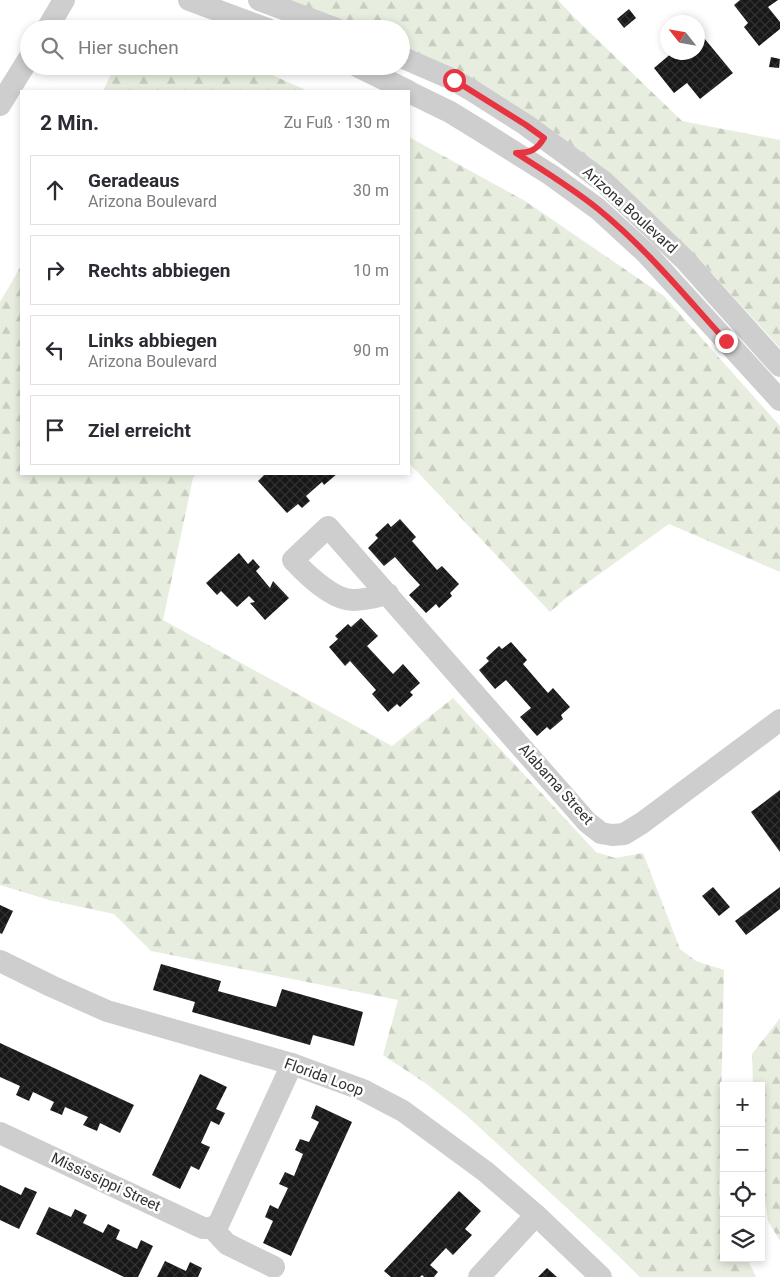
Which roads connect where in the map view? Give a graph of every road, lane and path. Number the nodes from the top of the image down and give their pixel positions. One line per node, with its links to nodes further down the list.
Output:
1 (64, 0): 4 (street)
2 (189, 0): 5 (street)
3 (259, 0): 6 (street)
4 (52, 20)
5 (243, 20)
6 (313, 20)
7 (410, 61): 13 (street, Arizona Boulevard)
8 (20, 73): 12 (street)
9 (375, 75): 10 (street, Arizona Boulevard)
10 (404, 90)
11 (410, 93): 14 (street, Arizona Boulevard)
12 (0, 105)
13 (544, 138): 14 (street); 15 (street, Arizona Boulevard)
14 (516, 153): 16 (street, Arizona Boulevard)
15 (780, 366)
16 (780, 400)
17 (388, 594): 18 (street, Alabama Street)
18 (780, 720)
19 (1, 965): 20 (street, Florida Loop)
20 (292, 1064): 22 (street, Florida Loop); 23 (street)
21 (0, 1133): 23 (street, Mississippi Street)
22 (536, 1215): 25 (street); 26 (street, Florida Loop)
23 (212, 1228): 24 (street, Mississippi Street)
24 (274, 1267)
25 (479, 1277)
26 (601, 1277)

